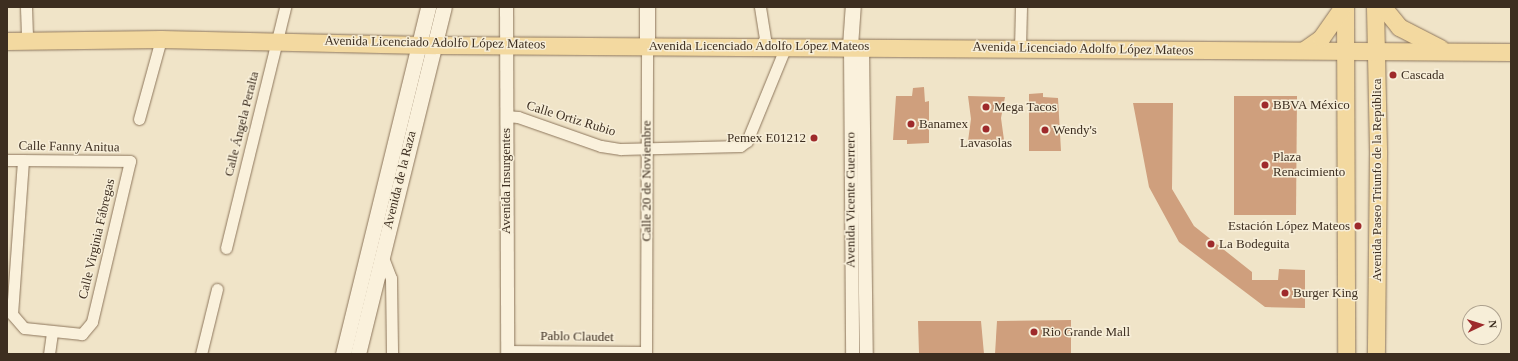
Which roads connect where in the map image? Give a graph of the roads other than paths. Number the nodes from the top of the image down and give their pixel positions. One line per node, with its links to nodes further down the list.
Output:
1 (26, 7): 16 (street)
2 (285, 7): 14 (street, Calle Ángela Peralta)
3 (428, 7): 17 (main road, Avenida de la Raza)
4 (444, 7): 17 (main road, Avenida de la Raza)
5 (506, 7): 18 (street, Avenida Insurgentes)
6 (647, 7): 19 (main road, Calle 20 de Noviembre)
7 (760, 7): 20 (street)
8 (853, 7): 22 (main road)
9 (1021, 7): 23 (street)
10 (1344, 7): 24 (main road); 25 (main road)
11 (1375, 7): 26 (main road, Avenida Paseo Triunfo de la República)
12 (1383, 7): 27 (main road)
13 (161, 39): 14 (main road, Avenida Licenciado Adolfo López Mateos); 16 (main road, Avenida Licenciado Adolfo López Mateos); 30 (street)
14 (277, 40): 17 (main road, Avenida Licenciado Adolfo López Mateos); 35 (street, Calle Ángela Peralta)
15 (7, 41): 16 (main road, Avenida Licenciado Adolfo López Mateos)
16 (27, 41)
17 (427, 44): 18 (main road, Avenida Licenciado Adolfo López Mateos); 36 (main road, Avenida de la Raza); 43 (main road, Avenida de la Raza)
18 (506, 45): 19 (main road, Avenida Licenciado Adolfo López Mateos); 29 (street, Avenida Insurgentes)
19 (647, 45): 20 (main road, Avenida Licenciado Adolfo López Mateos); 31 (street, Calle 20 de Noviembre)
20 (766, 46): 21 (main road, Avenida Licenciado Adolfo López Mateos)
21 (786, 46): 22 (main road, Avenida Licenciado Adolfo López Mateos); 31 (street, Calle Ortiz Rubio)
22 (856, 46): 23 (main road, Avenida Licenciado Adolfo López Mateos); 46 (street, Avenida Vicente Guerrero); 47 (street, Avenida Vicente Guerrero)
23 (1020, 48): 24 (main road, Avenida Licenciado Adolfo López Mateos)
24 (1304, 50): 25 (main road, Avenida Licenciado Adolfo López Mateos)
25 (1346, 51): 26 (main road, Avenida Licenciado Adolfo López Mateos); 48 (main road)
26 (1376, 51): 27 (main road, Avenida Licenciado Adolfo López Mateos); 49 (main road, Avenida Paseo Triunfo de la República)
27 (1450, 52): 28 (main road, Avenida Licenciado Adolfo López Mateos)
28 (1511, 52)
29 (506, 116): 31 (street, Calle Ortiz Rubio); 39 (street, Avenida Insurgentes)
30 (139, 119)
31 (647, 149): 40 (street, Calle 20 de Noviembre)
32 (7, 160): 33 (street, Calle Fanny Anitua)
33 (23, 160): 34 (street, Calle Fanny Anitua); 38 (street)
34 (130, 162): 38 (street, Calle Virginia Fábregas)
35 (226, 248)
36 (382, 255): 44 (main road, Avenida de la Raza); 45 (street)
37 (217, 289): 42 (street)
38 (52, 332): 41 (street)
39 (507, 353): 40 (street, Pablo Claudet)
40 (646, 353)
41 (49, 354)
42 (202, 354)
43 (343, 354)
44 (358, 354)
45 (392, 354)
46 (852, 354)
47 (866, 354)
48 (1346, 354)
49 (1376, 354)

